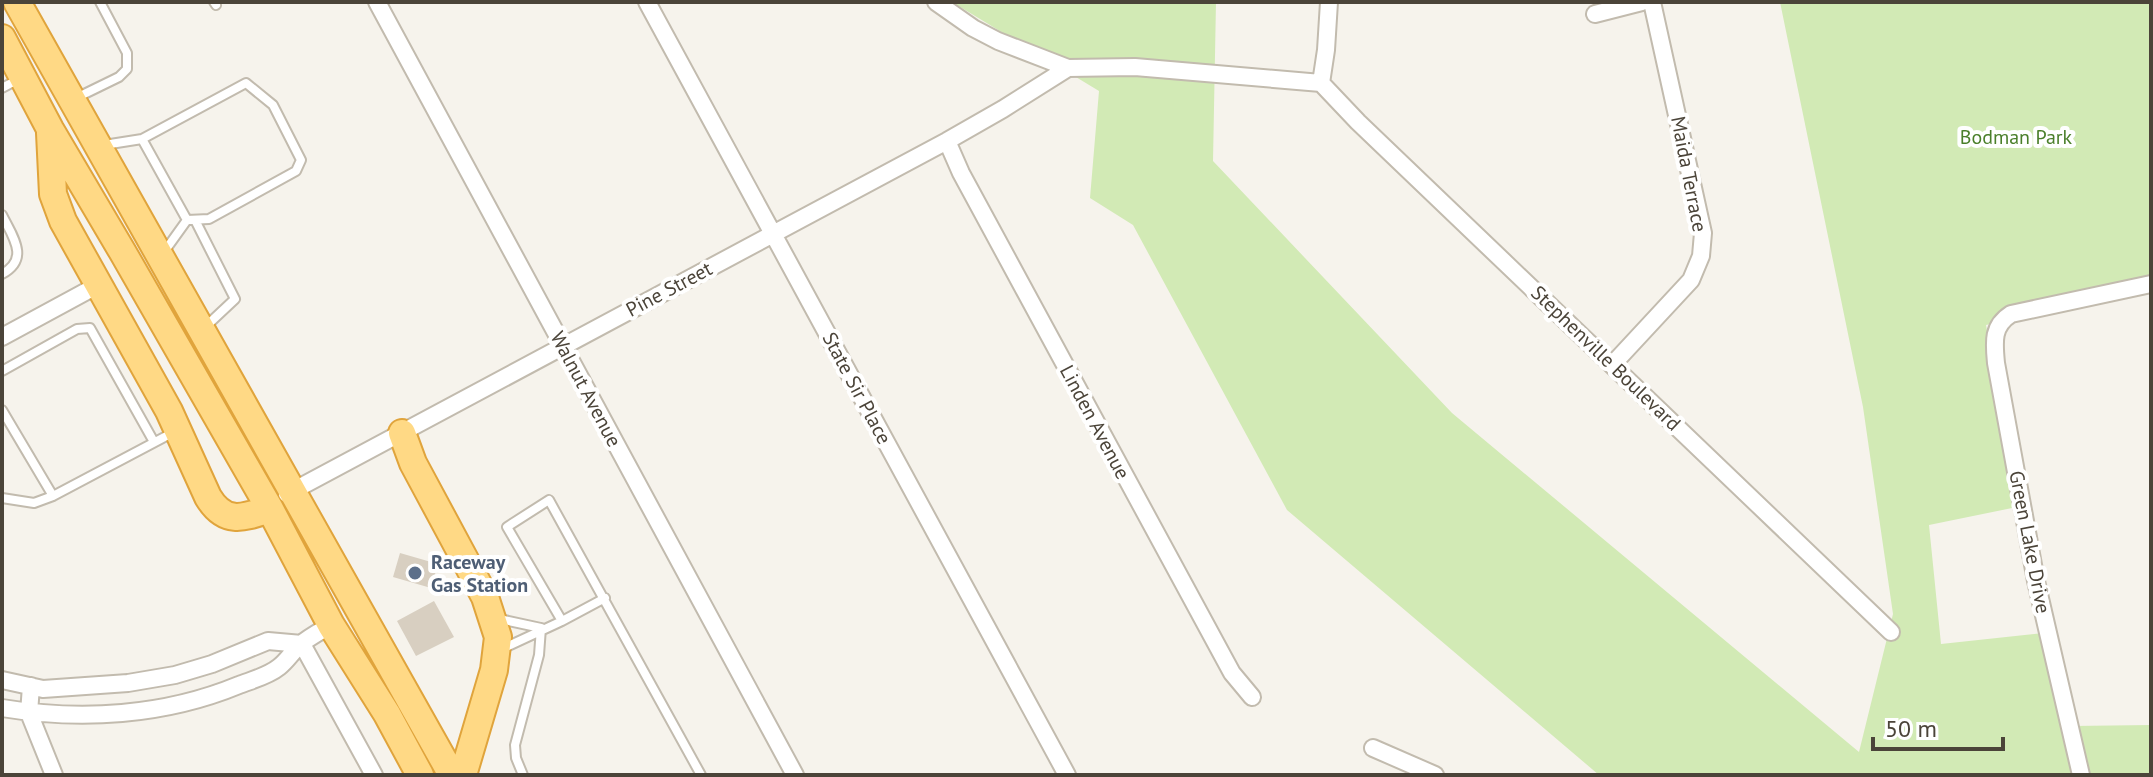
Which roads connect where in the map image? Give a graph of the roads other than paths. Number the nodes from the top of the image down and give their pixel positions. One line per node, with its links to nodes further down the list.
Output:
1 (17, 2): 14 (highway)
2 (100, 2): 14 (lane)
3 (377, 2): 28 (street, Walnut Avenue)
4 (647, 2): 21 (street, State Sir Place)
5 (936, 2): 11 (street)
6 (1329, 2): 13 (street)
7 (1642, 2): 9 (street)
8 (1652, 2): 29 (street, Maida Terrace)
9 (1595, 14)
10 (2, 38): 12 (highway)
11 (1068, 68): 13 (street); 17 (street, Pine Street)
12 (12, 83): 15 (highway)
13 (1321, 83): 29 (street, Stephenville Boulevard)
14 (72, 100): 18 (highway)
15 (50, 129): 25 (highway); 38 (highway)
16 (142, 139): 18 (lane); 20 (lane); 20 (lane)
17 (947, 141): 21 (street, Pine Street); 49 (street, Linden Avenue)
18 (97, 146): 22 (highway)
19 (2, 215): 23 (lane)
20 (191, 220): 22 (lane); 26 (lane)
21 (773, 234): 28 (street, Pine Street); 61 (street, State Sir Place)
22 (161, 256): 26 (highway)
23 (2, 274)
24 (2151, 284): 63 (street, Green Lake Drive)
25 (98, 285): 27 (street); 32 (highway)
26 (203, 329): 35 (highway)
27 (2, 337)
28 (563, 347): 33 (street, Pine Street); 60 (street, Walnut Avenue)
29 (1613, 364): 44 (street, Stephenville Boulevard)
30 (2, 371): 34 (lane)
31 (2, 410): 36 (lane)
32 (178, 429): 34 (lane); 38 (highway)
33 (402, 433): 35 (street, Pine Street); 40 (highway)
34 (154, 442): 36 (lane)
35 (293, 490): 38 (street, Pine Street); 56 (highway)
36 (53, 496): 37 (lane)
37 (2, 498)
38 (270, 509): 42 (highway)
39 (605, 598): 41 (lane); 41 (lane); 59 (lane)
40 (493, 617): 43 (lane); 46 (highway)
41 (562, 621): 43 (lane)
42 (331, 625): 45 (street); 55 (highway)
43 (541, 628): 46 (lane); 58 (lane)
44 (1891, 632)
45 (302, 644): 48 (street); 51 (street); 54 (street)
46 (496, 651): 57 (highway)
47 (2, 680): 48 (street)
48 (31, 686): 51 (street)
49 (1252, 697)
50 (2, 708): 51 (street)
51 (29, 713): 53 (street)
52 (1373, 748): 62 (street)
53 (54, 775)
54 (374, 775)
55 (420, 775)
56 (452, 775)
57 (463, 775)
58 (523, 775)
59 (701, 775)
60 (795, 775)
61 (1067, 775)
62 (1435, 775)
63 (2081, 775)

